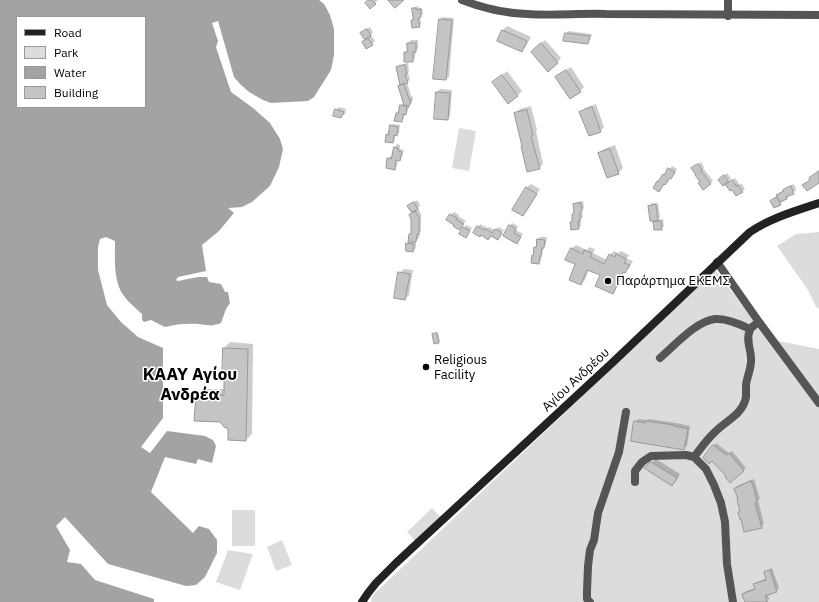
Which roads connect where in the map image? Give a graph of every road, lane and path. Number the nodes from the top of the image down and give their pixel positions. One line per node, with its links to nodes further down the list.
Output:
1 (462, 0): 4 (street)
2 (728, 0): 4 (street)
3 (819, 15): 4 (street)
4 (728, 16)
5 (819, 203): 6 (main road, Αγίου Ανδρέου)
6 (717, 262): 7 (street); 14 (main road, Αγίου Ανδρέου)
7 (759, 322): 8 (street); 10 (street)
8 (750, 329): 9 (street); 12 (street)
9 (660, 358)
10 (819, 403)
11 (626, 412): 15 (street)
12 (694, 457): 13 (street); 16 (street)
13 (635, 482)
14 (364, 601)
15 (590, 602)
16 (733, 602)

